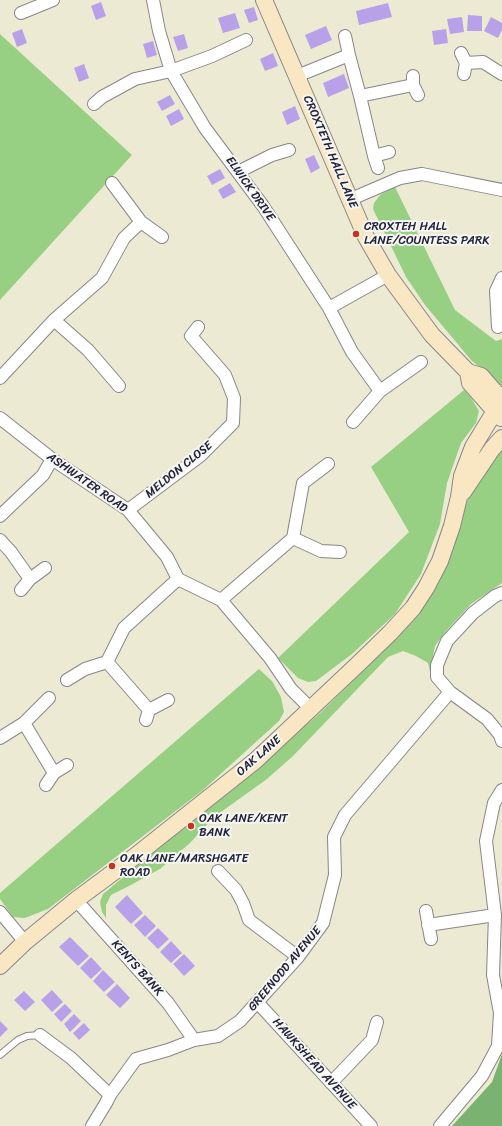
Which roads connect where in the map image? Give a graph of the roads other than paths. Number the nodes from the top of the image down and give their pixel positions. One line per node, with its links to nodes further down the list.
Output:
1 (53, 0): 4 (street)
2 (153, 0): 9 (street, ELWICK DRIVE)
3 (264, 0): 11 (street, CROXTETH HALL LANE)
4 (21, 13)
5 (345, 36): 7 (street)
6 (246, 40): 9 (street)
7 (348, 55): 11 (street); 13 (street)
8 (464, 63): 10 (street)
9 (171, 71): 14 (street); 19 (street, ELWICK DRIVE)
10 (502, 74)
11 (297, 76): 22 (street, CROXTETH HALL LANE)
12 (415, 86): 13 (street)
13 (360, 96): 17 (street)
14 (94, 104)
15 (289, 150): 19 (street)
16 (389, 152): 17 (street)
17 (374, 156): 18 (street)
18 (378, 168)
19 (238, 172): 27 (street, ELWICK DRIVE)
20 (112, 183): 23 (street)
21 (502, 190): 22 (street)
22 (351, 199): 25 (street, CROXTETH HALL LANE)
23 (141, 222): 24 (street); 28 (street)
24 (162, 237)
25 (388, 275): 27 (street); 35 (street, CROXTETH HALL LANE)
26 (502, 278): 30 (street)
27 (329, 308): 34 (street, ELWICK DRIVE)
28 (54, 320): 32 (street); 33 (street)
29 (198, 327): 42 (street, MELDON CLOSE)
30 (498, 327)
31 (421, 362): 34 (street)
32 (0, 378)
33 (120, 386)
34 (380, 391): 37 (street)
35 (501, 409): 41 (street, OAK LANE)
36 (0, 418): 39 (street, ASHWATER ROAD)
37 (353, 422)
38 (502, 438): 41 (street, OAK LANE)
39 (52, 459): 42 (street, ASHWATER ROAD); 43 (street)
40 (328, 464): 44 (street)
41 (459, 498): 58 (street, OAK LANE)
42 (128, 510): 49 (street, ASHWATER ROAD)
43 (0, 516)
44 (293, 538): 46 (street); 52 (street)
45 (0, 540): 48 (street)
46 (340, 552)
47 (45, 568): 48 (street)
48 (30, 579): 50 (street)
49 (178, 579): 52 (street); 53 (street)
50 (21, 590)
51 (502, 593): 55 (street)
52 (221, 600): 58 (street)
53 (107, 662): 54 (street); 57 (street)
54 (67, 680)
55 (450, 692): 61 (street); 74 (street, GREENODD AVENUE)
56 (49, 698): 59 (street)
57 (168, 700)
58 (311, 709): 67 (street, OAK LANE)
59 (24, 723): 60 (street); 63 (street)
60 (0, 738)
61 (502, 741)
62 (67, 765): 63 (street)
63 (54, 773): 64 (street)
64 (46, 785)
65 (502, 790): 70 (street)
66 (218, 871): 74 (street)
67 (76, 900): 73 (street, OAK LANE); 80 (street, KENTS BANK)
68 (426, 910): 71 (street)
69 (0, 912): 73 (street)
70 (495, 915): 71 (street); 77 (street)
71 (428, 925): 72 (street)
72 (430, 939)
73 (25, 942): 75 (street, OAK LANE)
74 (298, 957): 76 (street, GREENODD AVENUE)
75 (0, 966)
76 (258, 1003): 80 (street, GREENODD AVENUE); 82 (street, HAWKSHEAD AVENUE)
77 (501, 1013): 86 (street)
78 (377, 1022): 82 (street)
79 (40, 1035): 81 (lane); 83 (street)
80 (194, 1040): 83 (street, GREENODD AVENUE)
81 (0, 1055)
82 (331, 1083): 85 (street, HAWKSHEAD AVENUE)
83 (110, 1094): 84 (street, GREENODD AVENUE)
84 (92, 1126)
85 (371, 1126)
86 (440, 1126)

